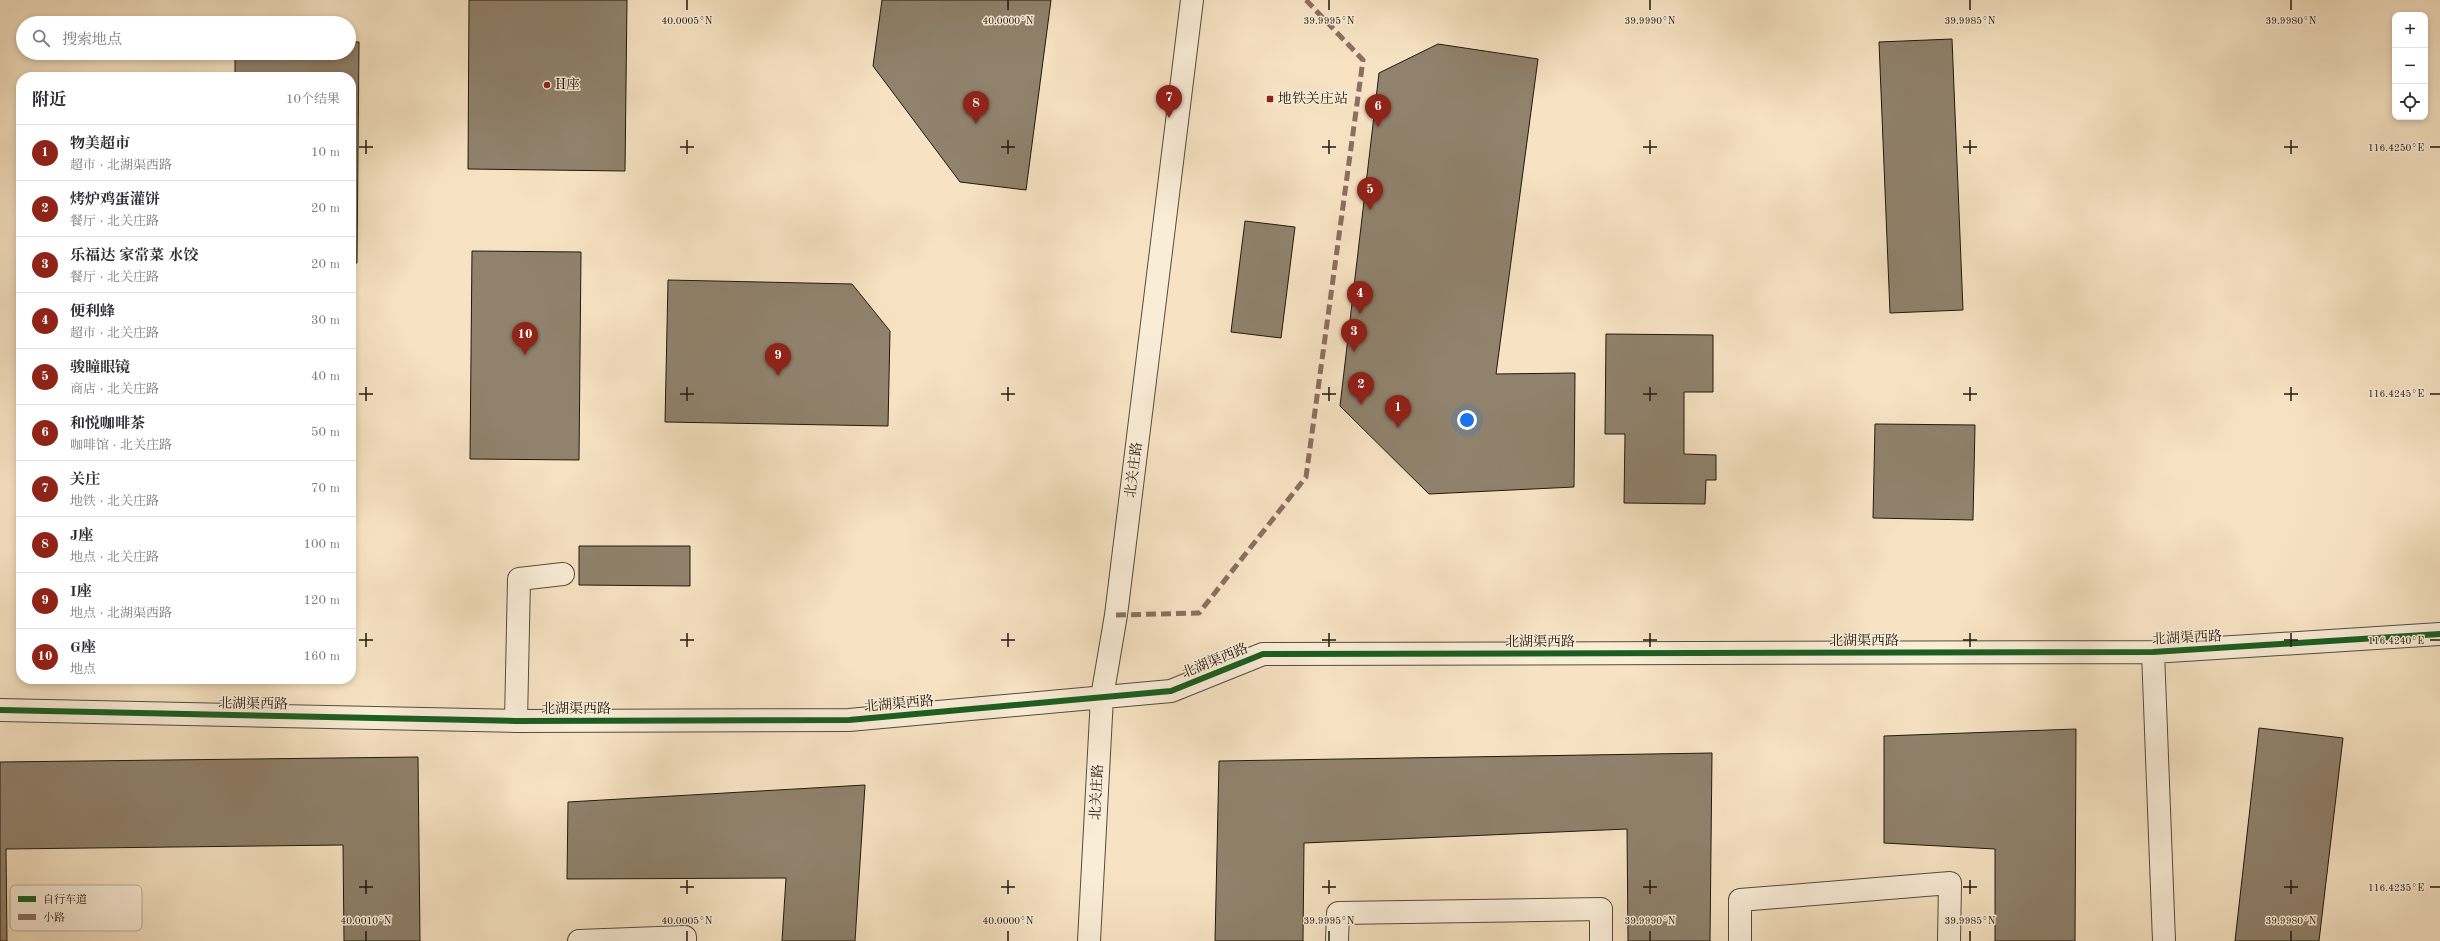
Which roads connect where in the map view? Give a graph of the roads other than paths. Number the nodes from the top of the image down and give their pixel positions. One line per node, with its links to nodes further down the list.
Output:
1 (1192, 0): 5 (street, 北关庄路)
2 (563, 574): 7 (street)
3 (2440, 634): 4 (street, 北湖渠西路)
4 (2153, 652): 5 (street, 北湖渠西路); 15 (street)
5 (1102, 697): 7 (street, 北湖渠西路); 10 (street, 北关庄路)
6 (0, 710): 7 (street, 北湖渠西路)
7 (516, 721)
8 (579, 941): 9 (street)
9 (684, 941)
10 (1089, 941)
11 (1337, 941): 12 (street)
12 (1601, 941)
13 (1740, 941): 14 (street)
14 (1949, 941)
15 (2164, 941)

